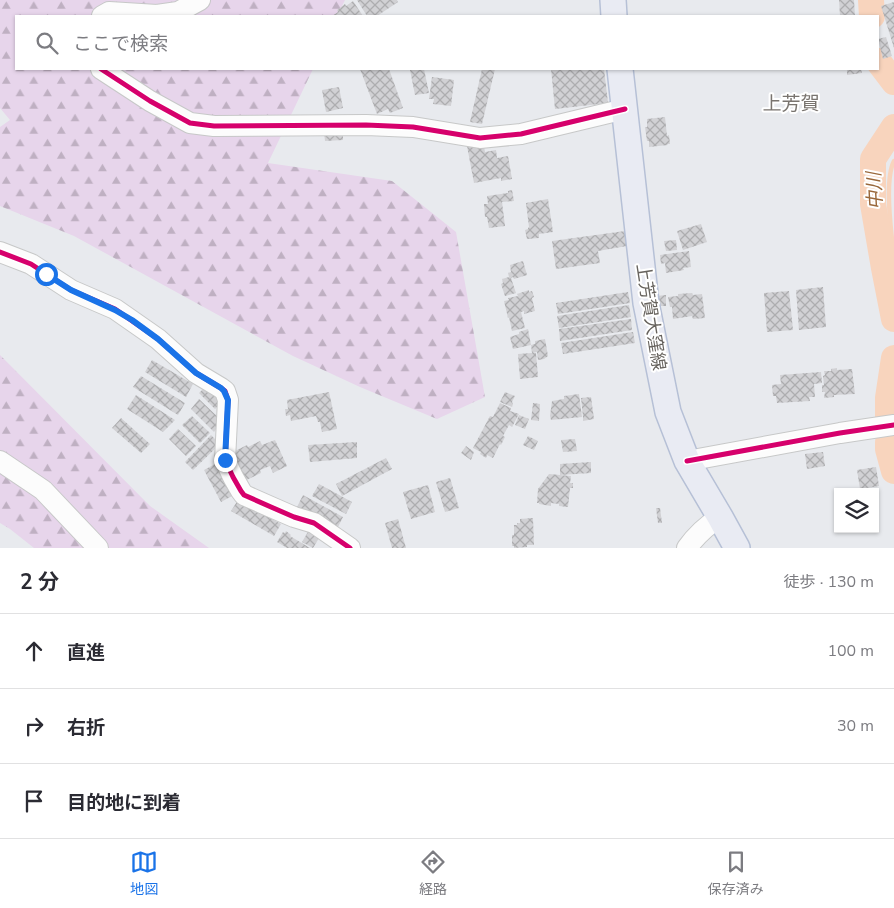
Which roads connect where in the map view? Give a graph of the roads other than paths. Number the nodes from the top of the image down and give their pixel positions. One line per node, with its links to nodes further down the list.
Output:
1 (200, 0): 5 (street)
2 (613, 0): 6 (main road)
3 (104, 15): 4 (street)
4 (157, 15)
5 (157, 15)
6 (614, 15)
7 (103, 70): 9 (street)
8 (620, 70): 9 (main road, 上芳賀大窪線)
9 (625, 109): 13 (main road, 上芳賀大窪線)
10 (0, 252): 16 (street)
11 (894, 425): 13 (street)
12 (0, 461): 15 (street)
13 (687, 461): 14 (main road, 上芳賀大窪線)
14 (720, 517): 17 (street); 18 (main road, 上芳賀大窪線)
15 (98, 548)
16 (350, 548)
17 (688, 548)
18 (737, 548)

